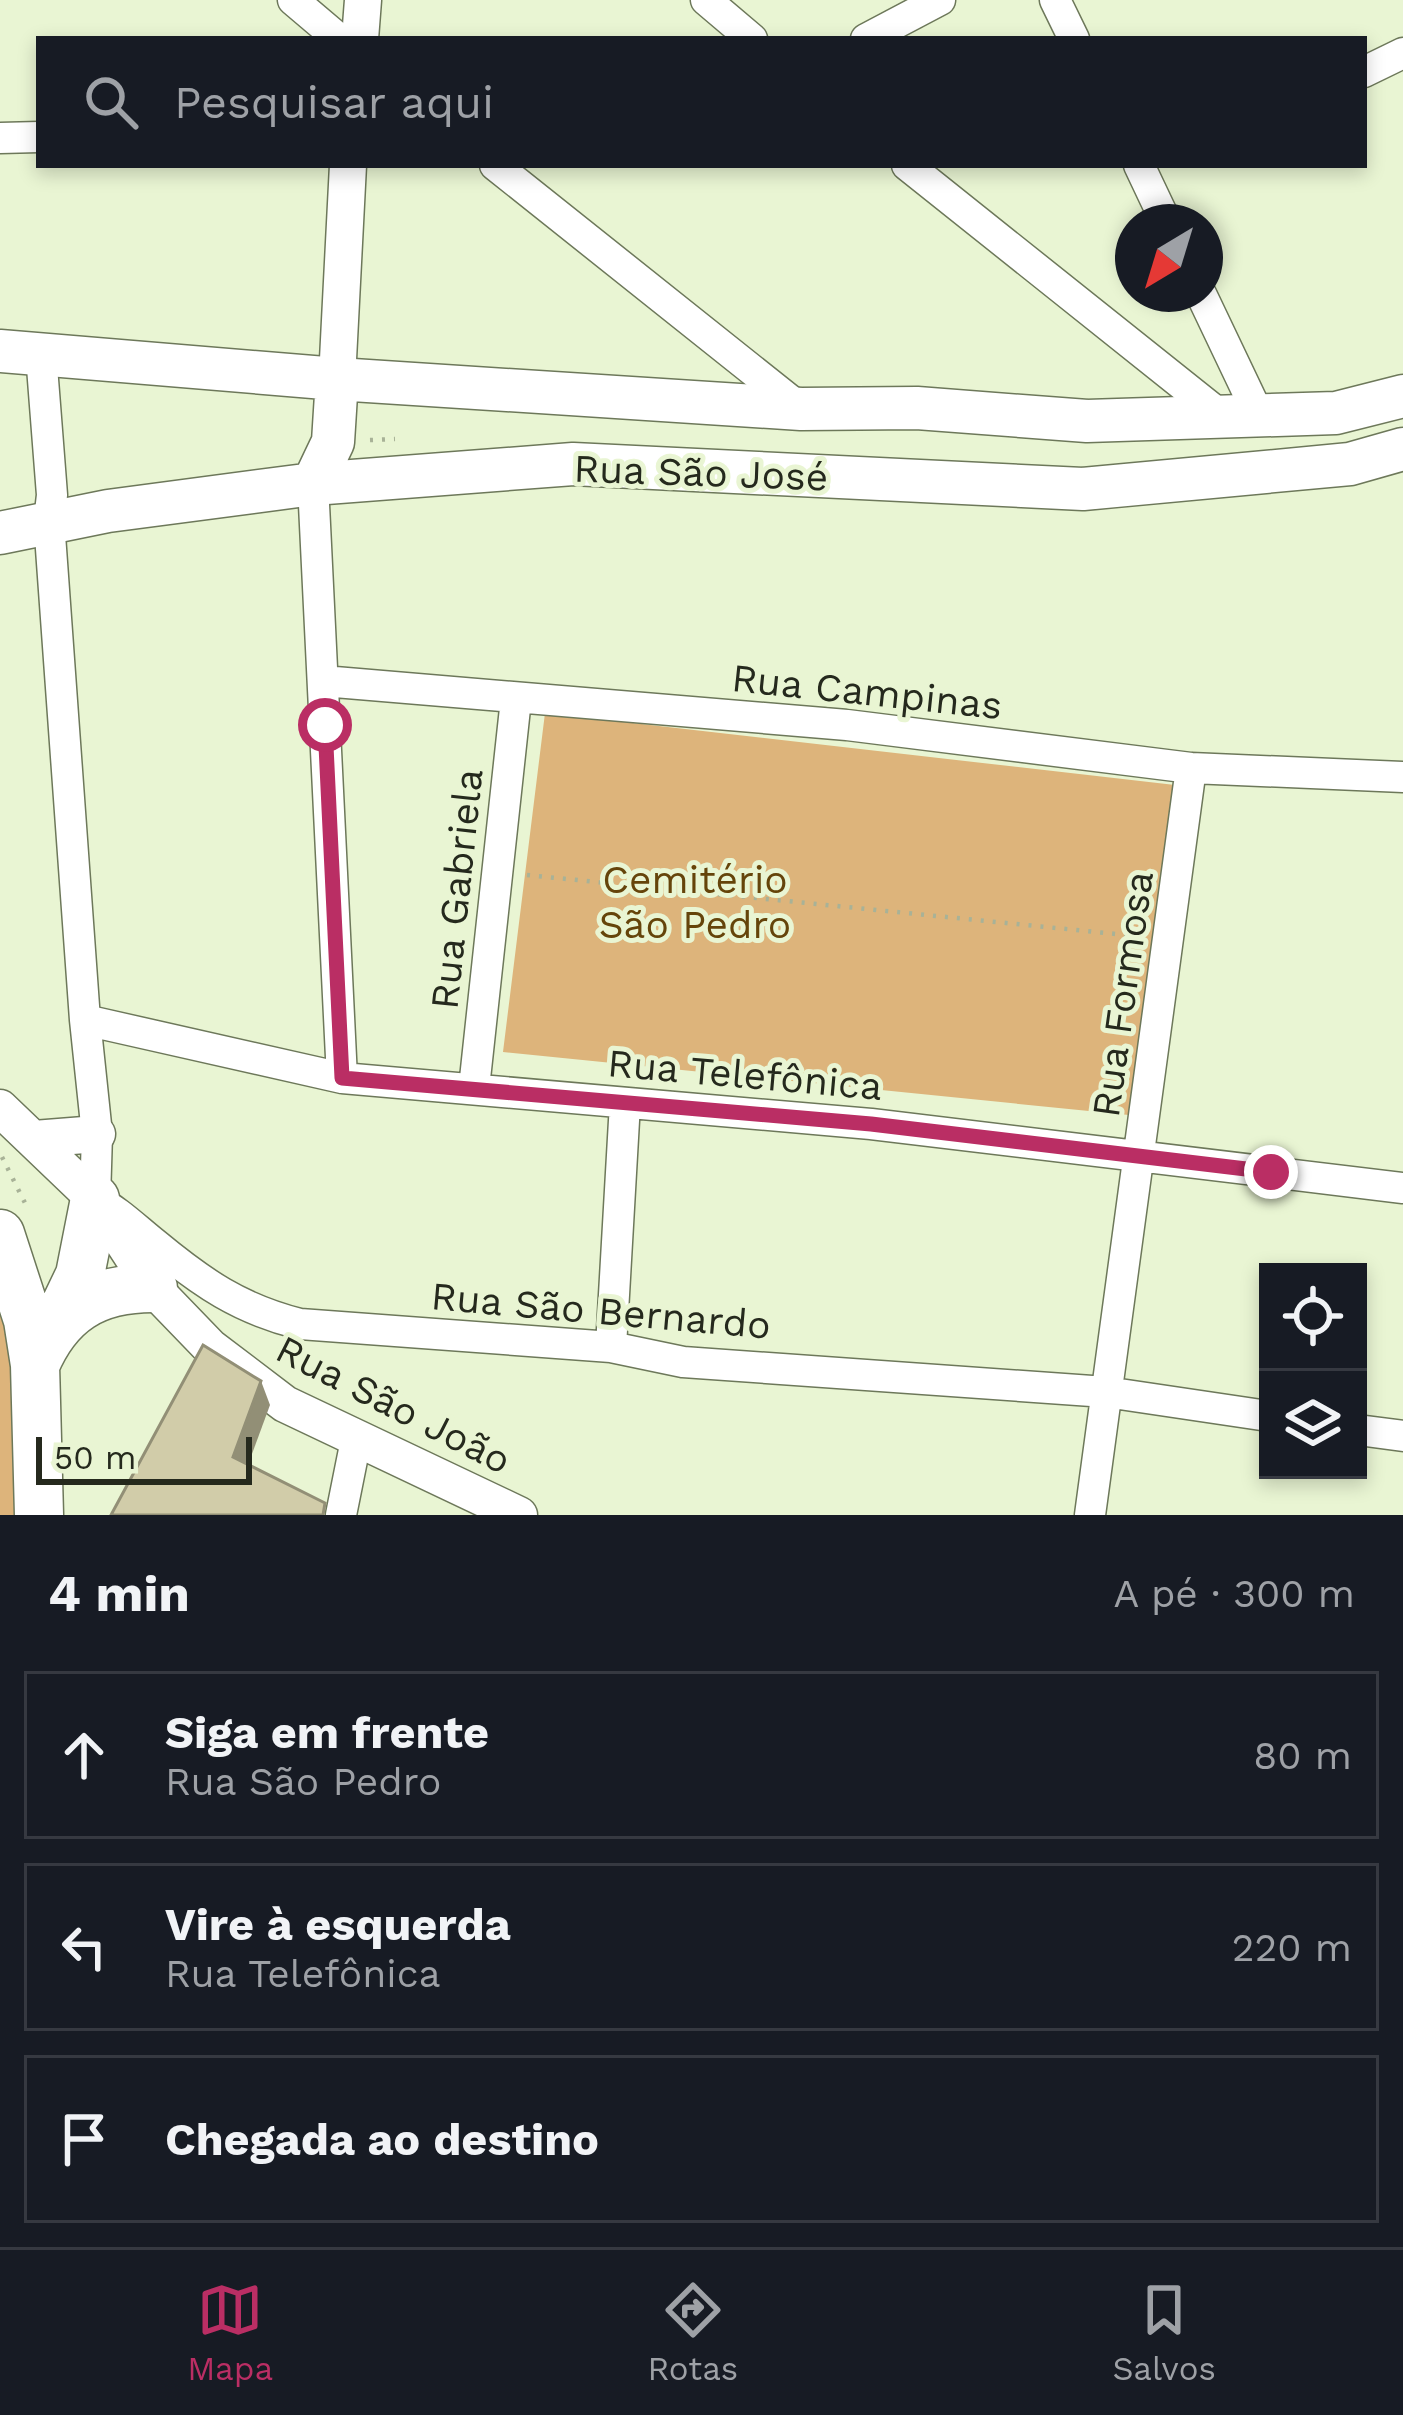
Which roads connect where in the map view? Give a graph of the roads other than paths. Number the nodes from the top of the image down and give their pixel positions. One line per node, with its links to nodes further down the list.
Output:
1 (293, 0): 6 (street)
2 (363, 0): 7 (street)
3 (706, 0): 8 (street)
4 (940, 0): 9 (street)
5 (1054, 0): 10 (street)
6 (335, 36)
7 (360, 36)
8 (748, 36)
9 (872, 36)
10 (1073, 36)
11 (1403, 53): 12 (street)
12 (1367, 71)
13 (36, 137): 14 (street)
14 (0, 138)
15 (348, 168): 22 (street)
16 (500, 168): 24 (street)
17 (911, 168): 25 (street)
18 (1152, 169): 19 (street)
19 (1161, 204)
20 (1207, 312): 25 (street)
21 (21, 353): 22 (main road, Rua São José); 28 (street)
22 (337, 379): 24 (main road, Rua São José); 27 (main road)
23 (1403, 396): 25 (main road, Rua São José)
24 (801, 409): 25 (main road, Rua São José)
25 (1242, 418)
26 (1403, 449): 27 (main road, Rua São José)
27 (313, 484): 28 (main road, Rua São José); 30 (street)
28 (49, 521): 29 (main road, Rua São José); 34 (street)
29 (0, 533)
30 (323, 680): 31 (street, Rua Campinas); 35 (street)
31 (516, 698): 32 (street, Rua Campinas); 36 (street, Rua Gabriela)
32 (1191, 768): 33 (street, Rua Campinas); 41 (street, Rua Formosa)
33 (1403, 777)
34 (85, 1019): 35 (street, Rua Telefônica); 39 (street)
35 (342, 1078): 36 (street, Rua Telefônica)
36 (473, 1088): 37 (street, Rua Telefônica)
37 (625, 1102): 41 (street, Rua Telefônica); 47 (street)
38 (0, 1108): 40 (street, Rua São Bernardo)
39 (97, 1134): 40 (street); 43 (street)
40 (17, 1146): 43 (street, Rua São Bernardo)
41 (1139, 1156): 42 (street, Rua Telefônica); 48 (street, Rua Formosa)
42 (1403, 1188)
43 (95, 1199): 45 (street, Rua São João); 46 (main road); 47 (street, Rua São Bernardo)
44 (15, 1225): 46 (main road)
45 (153, 1288): 46 (main road); 52 (street, Rua São João)
46 (45, 1346): 53 (main road)
47 (611, 1347): 48 (street, Rua São Bernardo)
48 (1106, 1392): 49 (street, Rua São Bernardo); 56 (street, Rua Formosa)
49 (1259, 1415)
50 (1367, 1431): 51 (street)
51 (1403, 1436)
52 (356, 1440): 54 (street); 55 (street, Rua São João)
53 (39, 1515)
54 (341, 1515)
55 (519, 1515)
56 (1090, 1515)

